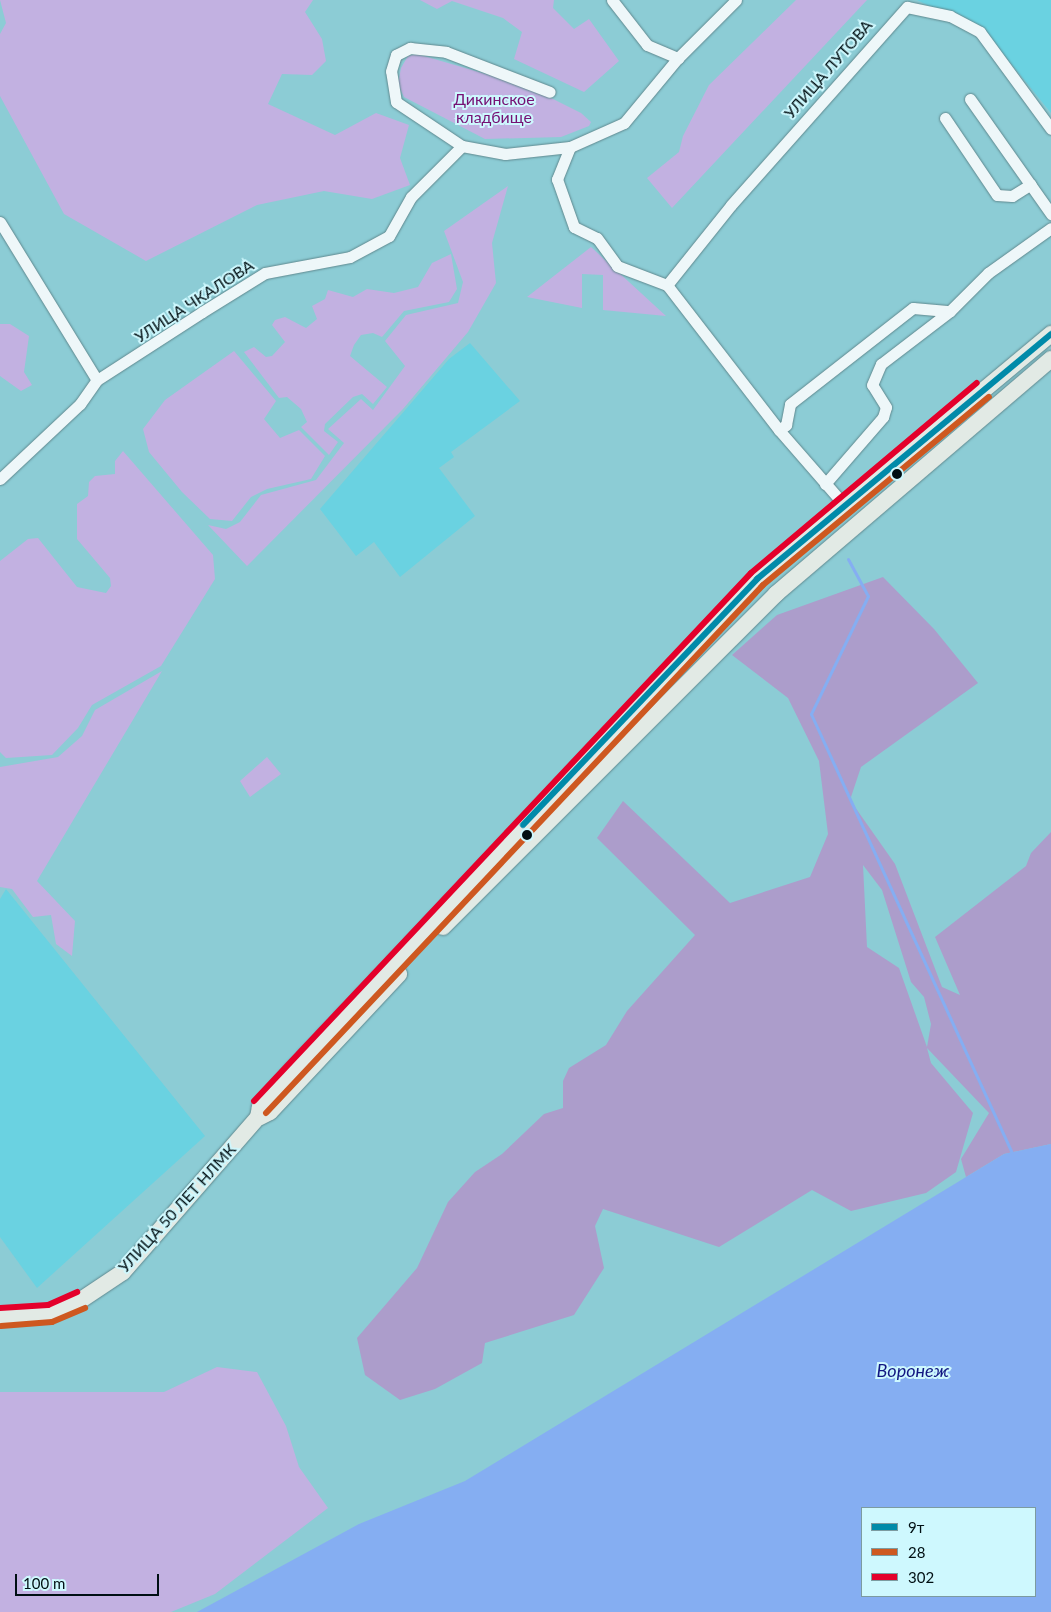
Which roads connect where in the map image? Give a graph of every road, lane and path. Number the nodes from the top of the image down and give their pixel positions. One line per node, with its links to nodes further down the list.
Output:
1 (612, 0): 4 (street)
2 (736, 0): 4 (street)
3 (912, 3): 8 (street, УЛИЦА ЛУТОВА); 15 (street, УЛИЦА ЛУТОВА)
4 (678, 58): 10 (street)
5 (550, 92): 9 (street)
6 (970, 99): 11 (street)
7 (945, 118): 11 (street)
8 (1051, 129)
9 (462, 146): 10 (street); 19 (street, УЛИЦА ЧКАЛОВА)
10 (570, 147): 15 (street)
11 (1031, 184): 12 (street)
12 (1051, 214)
13 (0, 222): 19 (street)
14 (1051, 228): 16 (street)
15 (667, 285): 20 (street)
16 (950, 311): 20 (street); 22 (street)
17 (1051, 335): 18 (main road); 23 (main road, УЛИЦА 50 ЛЕТ НЛМК)
18 (1048, 361): 24 (main road, УЛИЦА 50 ЛЕТ НЛМК)
19 (97, 380): 21 (street, УЛИЦА ЧКАЛОВА)
20 (779, 430): 22 (street)
21 (0, 478)
22 (825, 484): 23 (street)
23 (848, 502): 24 (main road, УЛИЦА 50 ЛЕТ НЛМК)
24 (410, 954): 25 (main road, УЛИЦА 50 ЛЕТ НЛМК)
25 (5, 1318)

